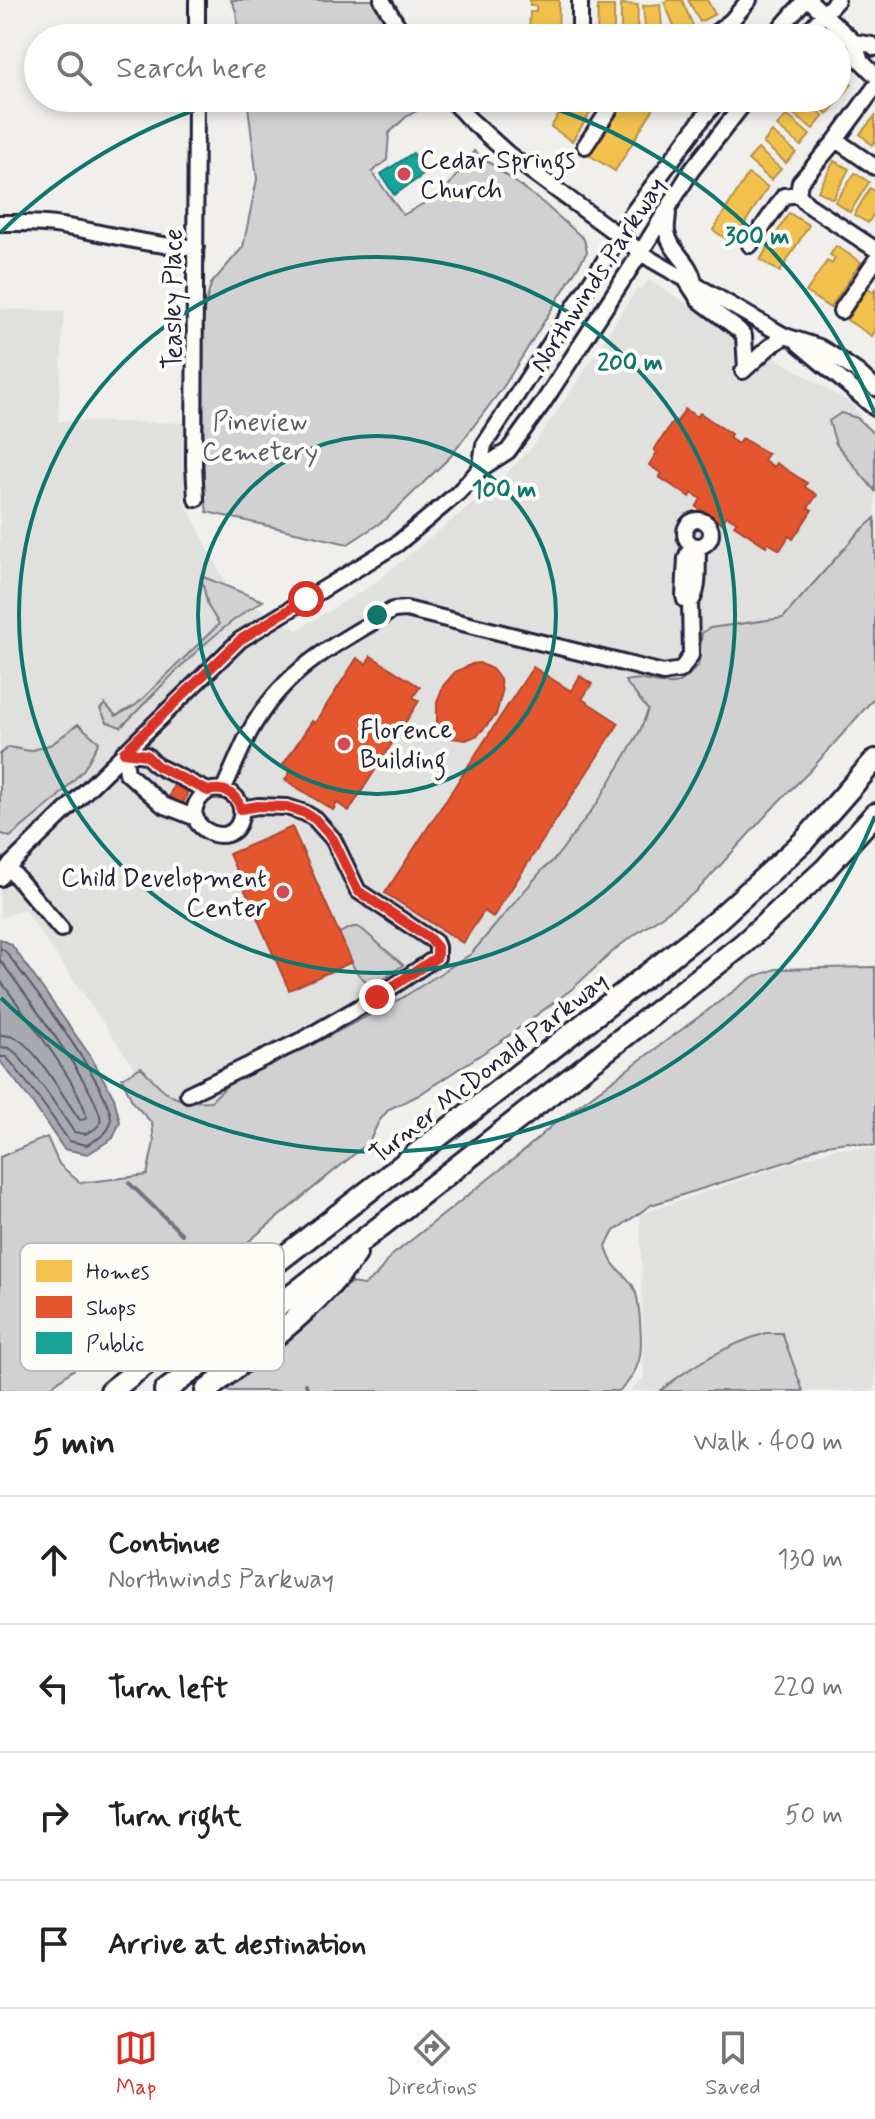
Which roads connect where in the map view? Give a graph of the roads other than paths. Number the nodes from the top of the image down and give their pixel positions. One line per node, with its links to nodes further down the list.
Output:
1 (197, 0): 8 (street)
2 (382, 0): 9 (street)
3 (580, 0): 10 (street)
4 (749, 0): 11 (street)
5 (807, 0): 7 (street); 12 (street)
6 (837, 0): 7 (street)
7 (825, 13): 13 (street); 14 (street)
8 (197, 24)
9 (397, 24)
10 (580, 24)
11 (727, 24)
12 (785, 24)
13 (815, 24)
14 (836, 24)
15 (851, 39): 16 (street)
16 (854, 42): 17 (street); 18 (street)
17 (875, 48)
18 (875, 75)
19 (875, 87): 25 (street)
20 (196, 112): 33 (street, Teasley Place)
21 (463, 112): 31 (street)
22 (608, 112): 26 (street)
23 (709, 112): 31 (street, Northwinds Parkway)
24 (737, 112): 29 (street, Northwinds Parkway)
25 (836, 140): 27 (street); 28 (street)
26 (585, 146)
27 (875, 167)
28 (798, 194): 32 (street); 34 (street)
29 (668, 208): 35 (street, Northwinds Parkway); 37 (street)
30 (0, 223): 33 (street)
31 (619, 236): 35 (street); 42 (street, Northwinds Parkway)
32 (750, 245)
33 (196, 247): 43 (street, Teasley Place)
34 (875, 249)
35 (641, 252): 37 (street); 42 (street, Northwinds Parkway)
36 (875, 261): 38 (street)
37 (690, 281): 39 (street); 39 (street)
38 (841, 311)
39 (790, 339): 40 (street); 41 (street)
40 (875, 388)
41 (875, 408)
42 (480, 469): 45 (street, Northwinds Parkway)
43 (196, 499)
44 (694, 548): 47 (street)
45 (124, 752): 48 (street); 51 (street); 52 (street, Northwinds Parkway)
46 (875, 760): 56 (highway, Turner McDonald Parkway)
47 (223, 790): 48 (street); 49 (street)
48 (208, 791): 51 (street)
49 (241, 809): 51 (street); 54 (street)
50 (875, 814): 55 (highway)
51 (196, 818)
52 (3, 872): 53 (street)
53 (61, 929)
54 (188, 1094)
55 (371, 1233): 57 (highway); 58 (highway)
56 (284, 1257)
57 (284, 1300)
58 (284, 1327)
59 (137, 1371): 62 (highway, Turner McDonald Parkway)
60 (191, 1371): 63 (highway)
61 (230, 1371): 64 (highway)
62 (111, 1391)
63 (165, 1391)
64 (206, 1391)

